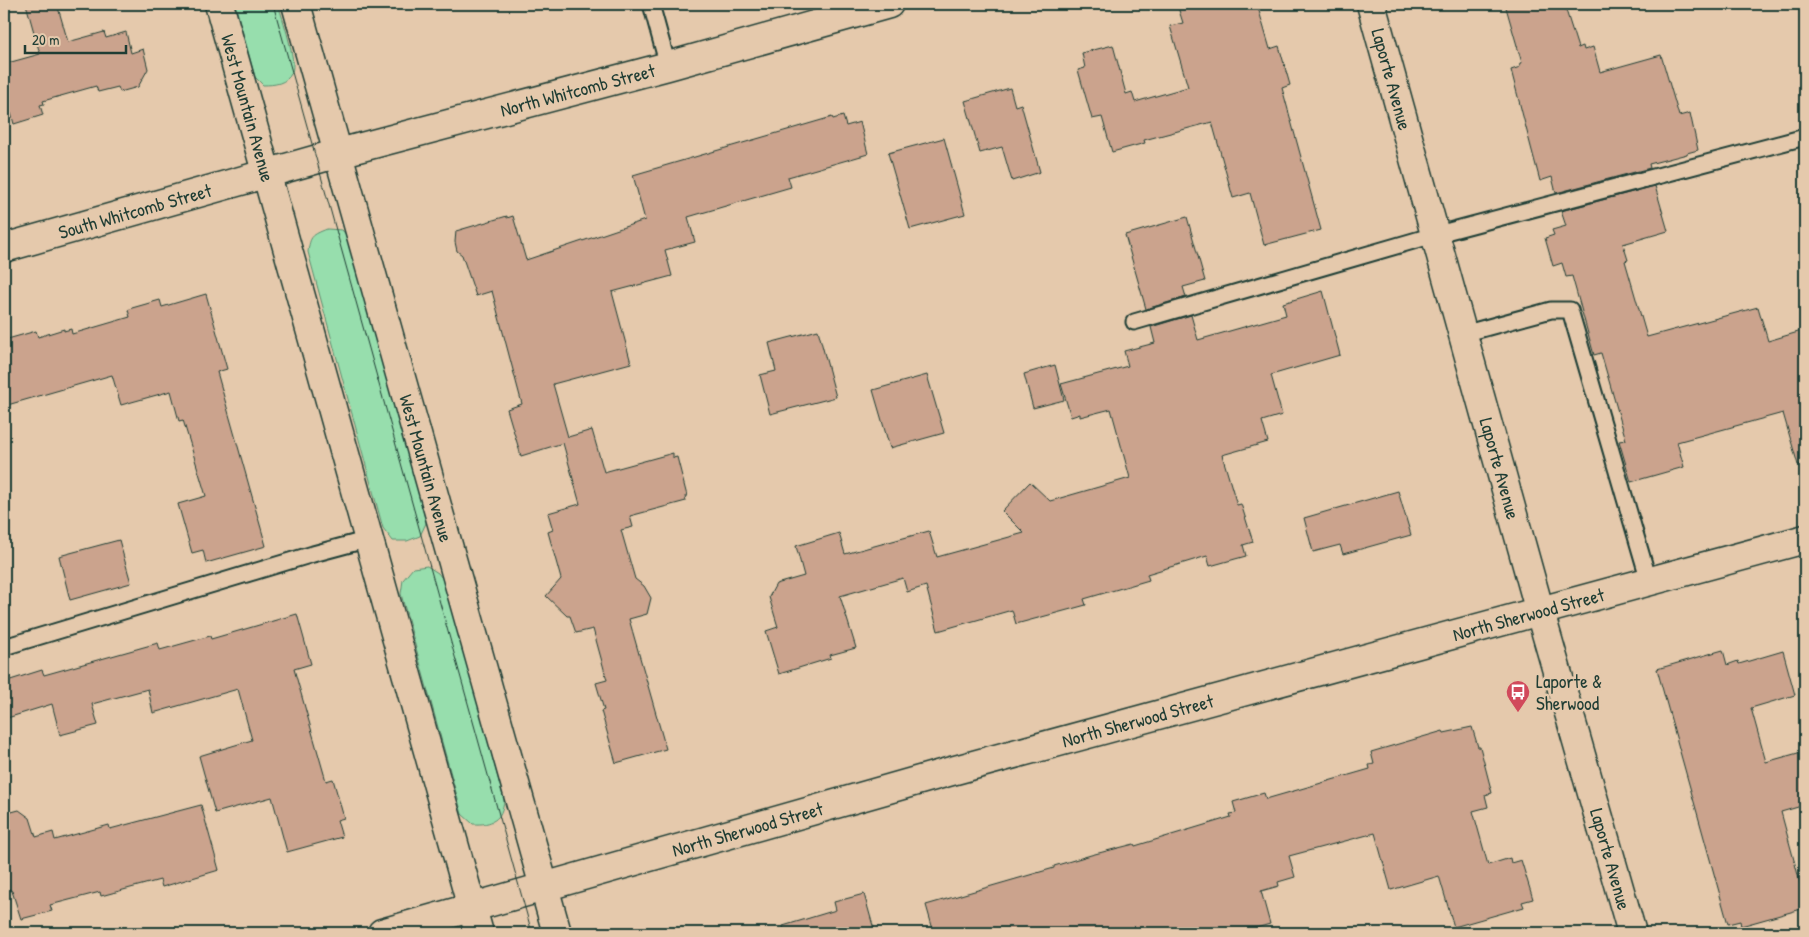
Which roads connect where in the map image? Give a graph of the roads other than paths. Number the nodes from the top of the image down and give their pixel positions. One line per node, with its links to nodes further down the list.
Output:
1 (218, 4): 9 (street, West Mountain Avenue)
2 (296, 4): 8 (street, West Mountain Avenue)
3 (651, 4): 6 (lane)
4 (889, 4): 6 (street, North Whitcomb Street)
5 (1371, 4): 10 (street, Laporte Avenue)
6 (668, 66): 8 (street, North Whitcomb Street)
7 (1805, 137): 10 (lane)
8 (339, 153): 9 (street, North Whitcomb Street); 19 (street, West Mountain Avenue)
9 (266, 175): 11 (street, South Whitcomb Street); 14 (street, West Mountain Avenue)
10 (1434, 235): 12 (lane); 13 (street, Laporte Avenue)
11 (4, 248)
12 (1134, 322)
13 (1463, 334): 16 (lane); 17 (street, Laporte Avenue)
14 (369, 539): 18 (lane); 20 (street, West Mountain Avenue)
15 (1805, 539): 16 (street, North Sherwood Street)
16 (1648, 581): 17 (street, North Sherwood Street)
17 (1540, 612): 19 (street, North Sherwood Street); 24 (street, Laporte Avenue)
18 (4, 647)
19 (545, 886): 20 (street, North Sherwood Street); 23 (street, West Mountain Avenue)
20 (472, 907): 21 (street, North Sherwood Street); 22 (street, West Mountain Avenue)
21 (382, 933)
22 (479, 933)
23 (557, 933)
24 (1632, 933)

